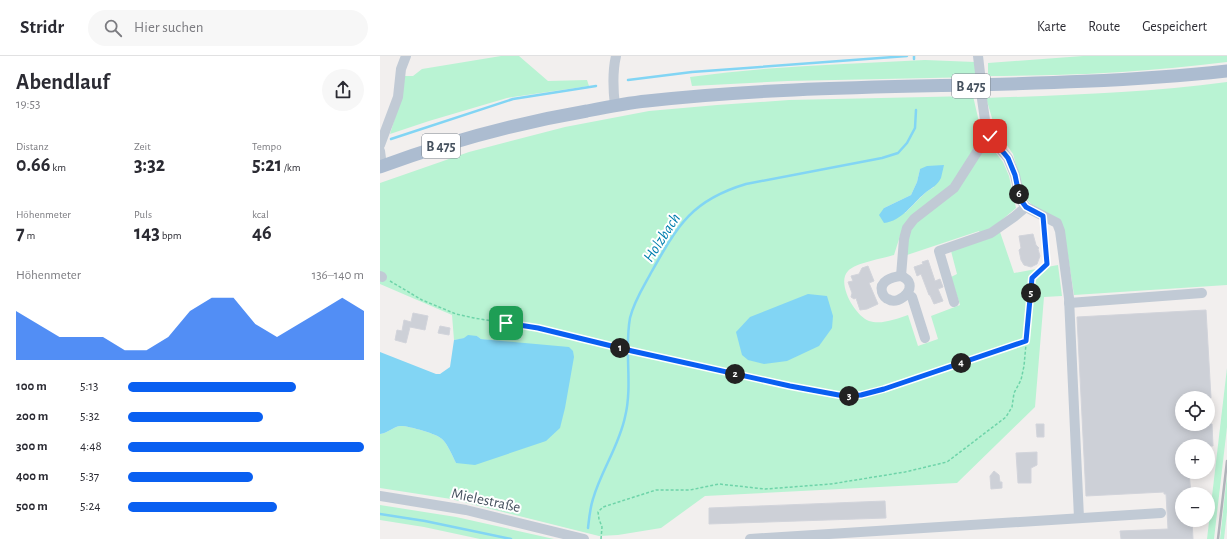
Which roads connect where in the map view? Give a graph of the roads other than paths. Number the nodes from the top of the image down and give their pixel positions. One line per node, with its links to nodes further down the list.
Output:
1 (616, 56): 7 (street)
2 (978, 56): 5 (street)
3 (406, 57): 9 (street)
4 (1227, 71): 7 (main road, B 475)
5 (980, 73)
6 (982, 99): 8 (street)
7 (614, 106): 11 (main road, B 475)
8 (990, 136): 12 (street); 13 (street)
9 (380, 145)
10 (380, 151): 11 (street)
11 (381, 166)
12 (1026, 207): 16 (street); 17 (street)
13 (901, 276): 15 (street); 15 (street)
14 (1202, 293): 16 (street)
15 (907, 294): 18 (street)
16 (1069, 300): 21 (street)
17 (954, 302)
18 (926, 338)
19 (380, 496): 23 (street, Mielestraße)
20 (1161, 513): 21 (street)
21 (1079, 518): 22 (street)
22 (882, 535): 24 (street)
23 (578, 538)
24 (750, 539)

